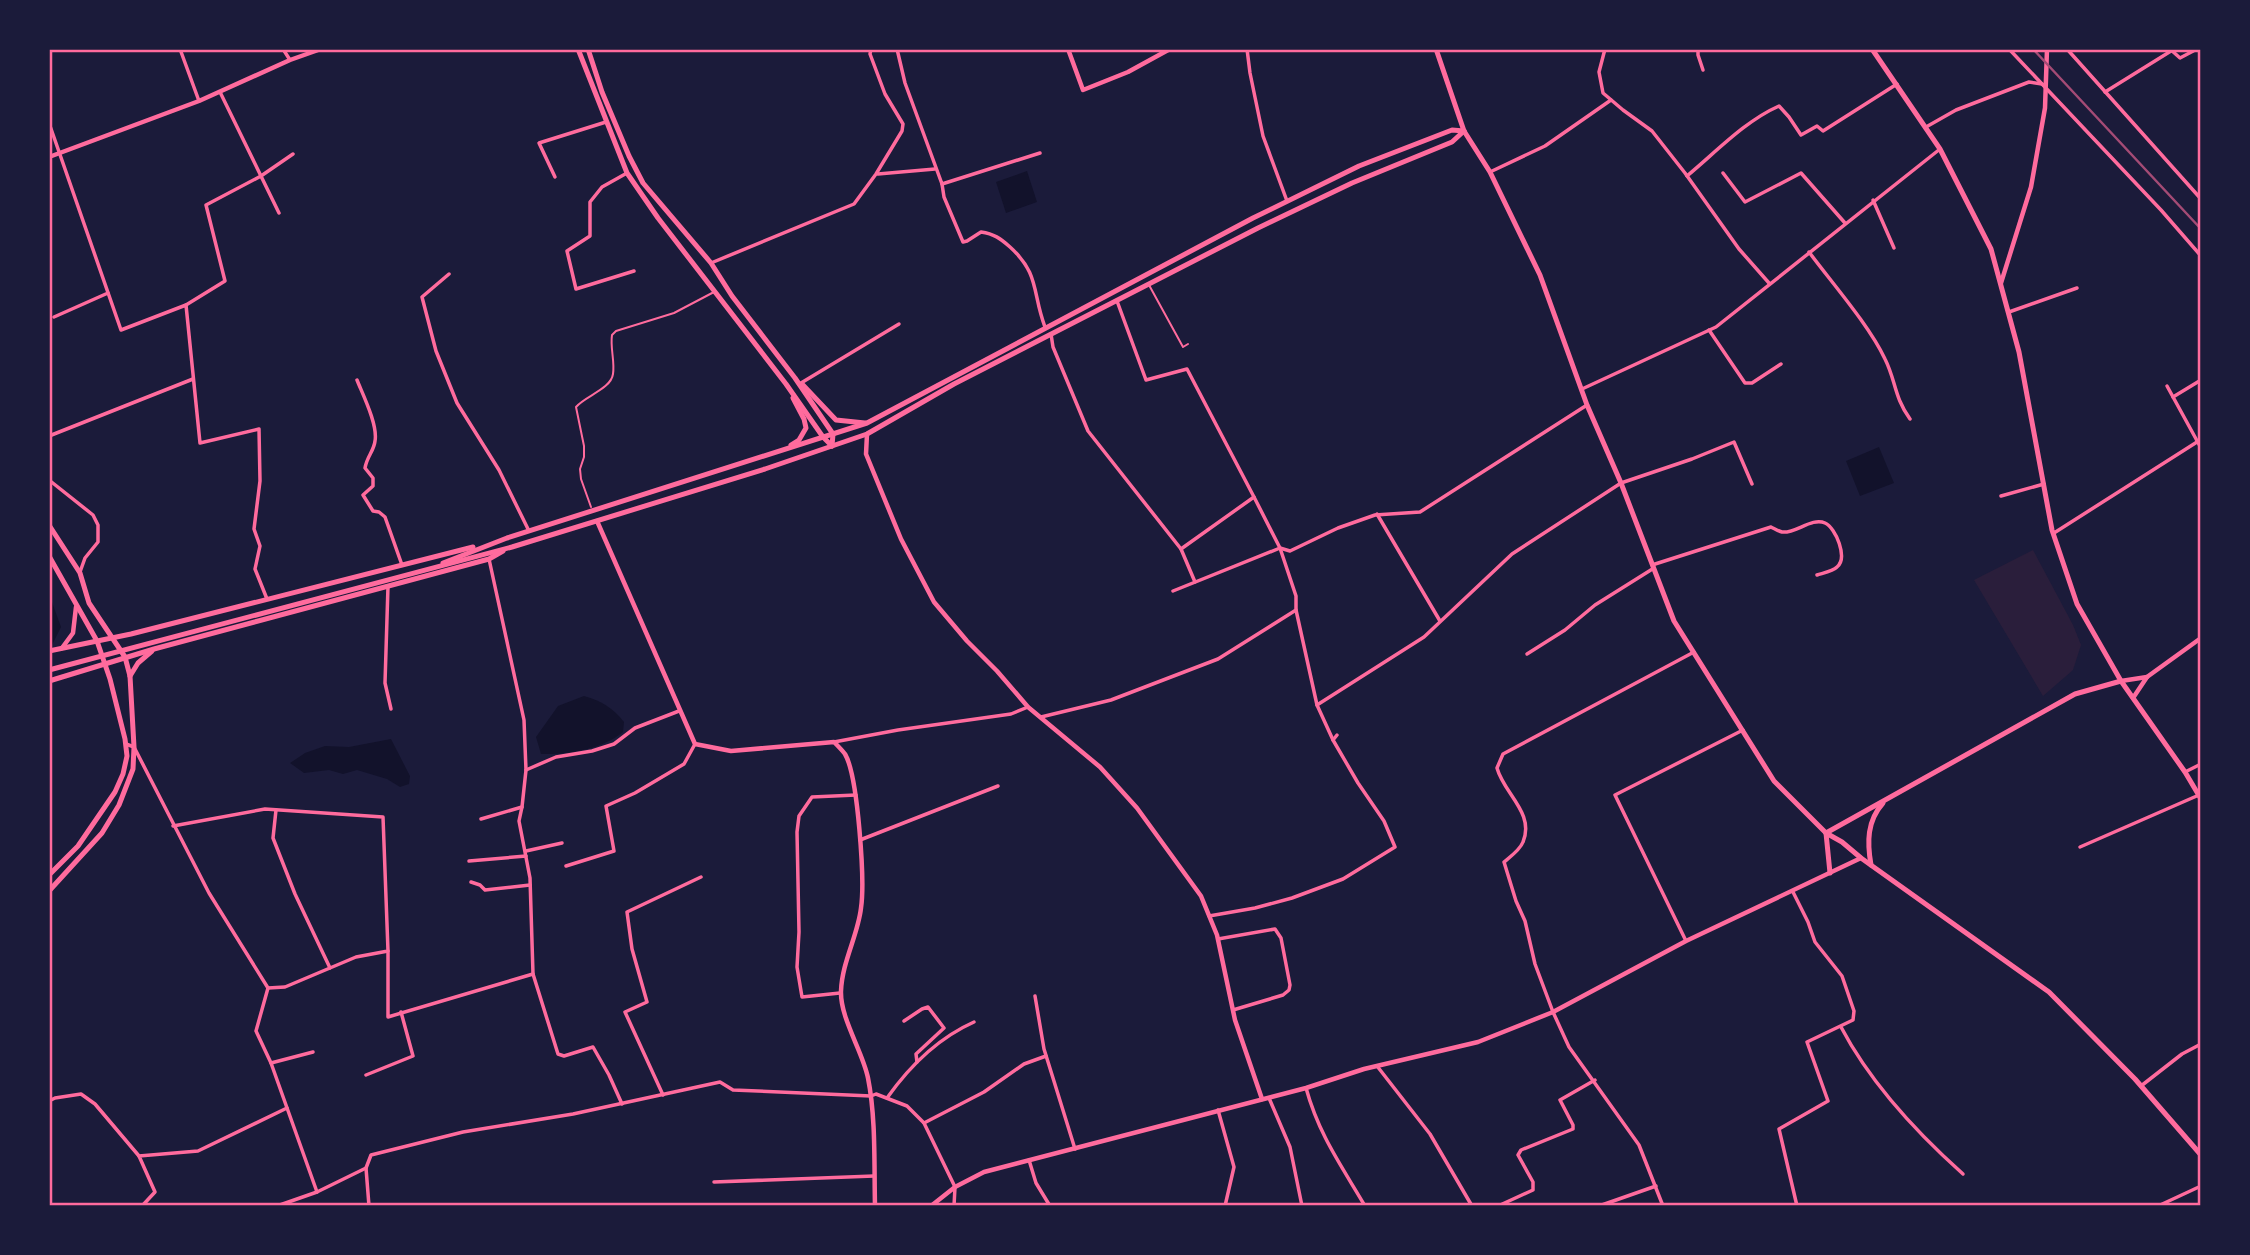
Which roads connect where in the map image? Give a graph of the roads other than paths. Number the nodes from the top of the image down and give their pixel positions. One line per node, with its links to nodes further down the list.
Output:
1 (180, 49): 27 (street)
2 (284, 49): 20 (street)
3 (321, 49): 20 (main road)
4 (578, 49): 28 (main road)
5 (588, 49): 56 (main road)
6 (871, 49): 41 (street)
7 (897, 49): 37 (street)
8 (1068, 49): 9 (main road)
9 (1170, 49)
10 (1247, 49): 48 (street)
11 (1436, 49): 31 (main road)
12 (1605, 49): 26 (street)
13 (1698, 49): 21 (street)
14 (1872, 49): 22 (main road)
15 (2009, 49): 23 (street)
16 (2047, 49): 23 (main road)
17 (2067, 49): 25 (street)
18 (2197, 49): 19 (street)
19 (2171, 50): 25 (street)
20 (290, 60): 24 (main road)
21 (1703, 70)
22 (1897, 84): 30 (main road); 43 (street)
23 (2044, 85): 30 (street); 55 (street); 59 (main road)
24 (220, 92): 27 (main road); 42 (street)
25 (2105, 92): 46 (street)
26 (1611, 100): 38 (street); 43 (street)
27 (200, 101): 34 (main road)
28 (606, 122): 39 (main road); 44 (street)
29 (49, 123): 34 (street)
30 (1926, 127): 32 (main road)
31 (1464, 131): 38 (main road); 48 (main road); 52 (main road)
32 (1940, 149): 47 (street); 59 (main road)
33 (1040, 153): 45 (street)
34 (60, 155): 36 (main road); 64 (street)
35 (293, 155): 42 (street)
36 (49, 157)
37 (935, 169): 41 (street); 45 (street)
38 (1490, 172): 82 (main road)
39 (627, 173): 57 (street); 63 (main road)
40 (1723, 173): 51 (street)
41 (876, 174): 56 (street)
42 (261, 176): 49 (street); 66 (street)
43 (1687, 176): 61 (street)
44 (555, 177)
45 (942, 184): 70 (street)
46 (2201, 199)
47 (1873, 200): 51 (street); 53 (street)
48 (1287, 201): 50 (main road)
49 (279, 213)
50 (1253, 218): 52 (main road); 70 (main road)
51 (1845, 223): 54 (street)
52 (1258, 228): 60 (main road)
53 (1894, 248)
54 (1809, 253): 61 (street); 85 (street)
55 (2201, 256)
56 (711, 263): 75 (main road)
57 (634, 271)
58 (449, 274): 105 (street)
59 (2001, 283): 67 (main road)
60 (1149, 284): 65 (main road); 73 (lane)
61 (1770, 284): 71 (street)
62 (2077, 288): 67 (street)
63 (715, 292): 80 (main road); 101 (lane)
64 (108, 293): 66 (street); 68 (street)
65 (1117, 301): 72 (main road); 100 (street)
66 (186, 305): 76 (street)
67 (2009, 312): 98 (main road)
68 (54, 317)
69 (900, 324): 79 (street)
70 (1045, 327): 72 (main road); 86 (main road)
71 (1709, 330): 74 (street); 82 (street)
72 (1051, 334): 88 (main road); 110 (street)
73 (1188, 344)
74 (1782, 364)
75 (795, 378): 79 (main road); 87 (main road)
76 (193, 379): 89 (street); 121 (street)
77 (357, 380): 113 (street)
78 (2201, 380): 83 (street)
79 (801, 383): 86 (main road)
80 (786, 384): 90 (main road); 94 (main road)
81 (2167, 386): 83 (street)
82 (1582, 389): 84 (main road)
83 (2173, 397): 91 (street)
84 (1587, 405): 96 (main road); 102 (street)
85 (1910, 419)
86 (867, 423): 87 (main road)
87 (833, 434): 90 (main road); 92 (main road)
88 (867, 434): 92 (main road); 141 (main road)
89 (49, 436)
90 (823, 437): 92 (main road); 94 (main road)
91 (2197, 442): 93 (street); 106 (street)
92 (832, 446): 103 (main road)
93 (2201, 448)
94 (779, 451): 101 (main road)
95 (49, 480): 116 (street)
96 (1621, 483): 97 (street); 115 (main road); 124 (street)
97 (1752, 484)
98 (2044, 484): 99 (street); 106 (main road)
99 (2001, 496)
100 (1254, 498): 109 (street); 110 (street)
101 (593, 512): 105 (main road)
102 (1377, 514): 109 (street); 124 (street)
103 (597, 521): 108 (main road); 143 (main road)
104 (49, 525): 116 (main road)
105 (529, 531): 107 (main road)
106 (2054, 534): 138 (main road)
107 (507, 538): 113 (main road); 114 (main road)
108 (512, 547): 112 (main road); 114 (main road)
109 (1280, 548): 118 (street); 123 (street)
110 (1181, 549): 118 (street)
111 (49, 556): 122 (main road)
112 (489, 559): 119 (main road); 153 (street)
113 (402, 565): 121 (main road)
114 (437, 566): 134 (main road)
115 (1653, 566): 117 (street); 131 (main road); 132 (street)
116 (80, 573): 125 (main road)
117 (1817, 575)
118 (1195, 582): 120 (street)
119 (388, 586): 129 (main road); 142 (street)
120 (1173, 591)
121 (267, 599): 125 (main road)
122 (76, 606): 127 (main road); 128 (main road)
123 (1296, 610): 140 (street); 144 (street)
124 (1441, 621): 140 (street)
125 (113, 638): 127 (main road); 133 (main road)
126 (2201, 638): 136 (main road)
127 (97, 641): 128 (main road); 149 (main road)
128 (60, 648): 130 (main road)
129 (155, 649): 133 (main road); 135 (main road)
130 (49, 651)
131 (1693, 652): 145 (main road); 191 (street)
132 (1527, 654)
133 (125, 657): 135 (main road); 137 (main road)
134 (49, 670)
135 (130, 676): 151 (main road)
136 (2147, 677): 138 (main road); 139 (main road)
137 (49, 681)
138 (2121, 681): 139 (main road); 158 (main road)
139 (2133, 698): 154 (main road)
140 (1317, 705): 147 (street)
141 (1028, 707): 144 (main road); 148 (street)
142 (391, 709)
143 (679, 711): 150 (main road); 153 (street)
144 (1039, 718): 180 (main road)
145 (1743, 730): 163 (main road); 182 (street)
146 (1337, 735): 147 (street)
147 (1332, 740): 180 (street)
148 (834, 742): 150 (main road); 156 (main road)
149 (126, 744): 151 (street); 173 (main road)
150 (695, 744): 171 (street)
151 (134, 747): 162 (street); 175 (main road)
152 (2201, 764): 154 (street)
153 (526, 770): 159 (street)
154 (2185, 772): 157 (main road)
155 (998, 786): 164 (street)
156 (856, 795): 164 (main road); 187 (street)
157 (2200, 797): 166 (street)
158 (1885, 801): 163 (main road); 170 (main road)
159 (522, 807): 161 (street); 167 (street)
160 (276, 810): 162 (street); 183 (street); 184 (street)
161 (481, 819)
162 (173, 826): 186 (street)
163 (1826, 833): 168 (main road); 172 (main road)
164 (860, 840): 187 (main road)
165 (562, 843): 167 (street)
166 (2080, 847)
167 (526, 853): 169 (street); 177 (street)
168 (1861, 858): 170 (main road); 172 (main road)
169 (469, 861)
170 (1871, 865): 203 (main road)
171 (566, 866)
172 (1830, 873): 179 (main road)
173 (50, 874): 175 (main road)
174 (701, 877): 205 (street)
175 (61, 880): 178 (main road)
176 (471, 882): 177 (street)
177 (530, 885): 185 (street)
178 (49, 891)
179 (1793, 892): 182 (main road); 194 (street)
180 (1209, 916): 181 (main road)
181 (1218, 939): 189 (main road); 189 (street)
182 (1686, 941): 191 (main road)
183 (388, 951): 184 (street); 190 (street)
184 (330, 968): 186 (street)
185 (533, 974): 190 (street); 211 (street)
186 (268, 988): 199 (street)
187 (840, 993): 206 (main road)
188 (1035, 996): 197 (street)
189 (1233, 1010): 209 (main road)
190 (401, 1012): 201 (street)
191 (1553, 1012): 200 (main road); 202 (street)
192 (904, 1021): 198 (street)
193 (974, 1022): 198 (street)
194 (1841, 1027): 220 (street); 242 (street)
195 (2201, 1044): 203 (street)
196 (313, 1052): 199 (street)
197 (1046, 1056): 214 (street); 215 (street)
198 (917, 1062): 208 (street)
199 (271, 1063): 212 (street)
200 (1377, 1066): 204 (main road); 238 (street)
201 (366, 1075)
202 (1595, 1080): 224 (street); 239 (street)
203 (2141, 1086): 216 (main road)
204 (1306, 1088): 207 (main road); 237 (street)
205 (663, 1095): 206 (street); 211 (street)
206 (871, 1096): 208 (street); 221 (main road)
207 (1269, 1097): 209 (main road); 236 (street)
208 (887, 1098): 214 (street)
209 (1262, 1099): 213 (main road)
210 (49, 1101): 217 (street)
211 (622, 1104): 219 (street)
212 (288, 1108): 217 (street); 226 (street)
213 (1218, 1110): 215 (main road); 235 (street)
214 (924, 1123): 223 (street)
215 (1075, 1149): 218 (main road)
216 (2201, 1155)
217 (139, 1156): 228 (street)
218 (1029, 1160): 223 (main road); 234 (street)
219 (366, 1168): 226 (street); 230 (street)
220 (1963, 1174)
221 (874, 1176): 222 (street); 231 (main road)
222 (715, 1182)
223 (955, 1186): 232 (main road); 233 (street)
224 (1656, 1186): 240 (street); 241 (street)
225 (2201, 1186): 243 (street)
226 (317, 1192): 227 (street)
227 (290, 1204): 229 (street)
228 (142, 1206)
229 (277, 1206)
230 (369, 1206)
231 (875, 1206)
232 (931, 1206)
233 (954, 1206)
234 (1050, 1206)
235 (1225, 1206)
236 (1301, 1206)
237 (1365, 1206)
238 (1472, 1206)
239 (1498, 1206)
240 (1599, 1206)
241 (1663, 1206)
242 (1797, 1206)
243 (2158, 1206)

